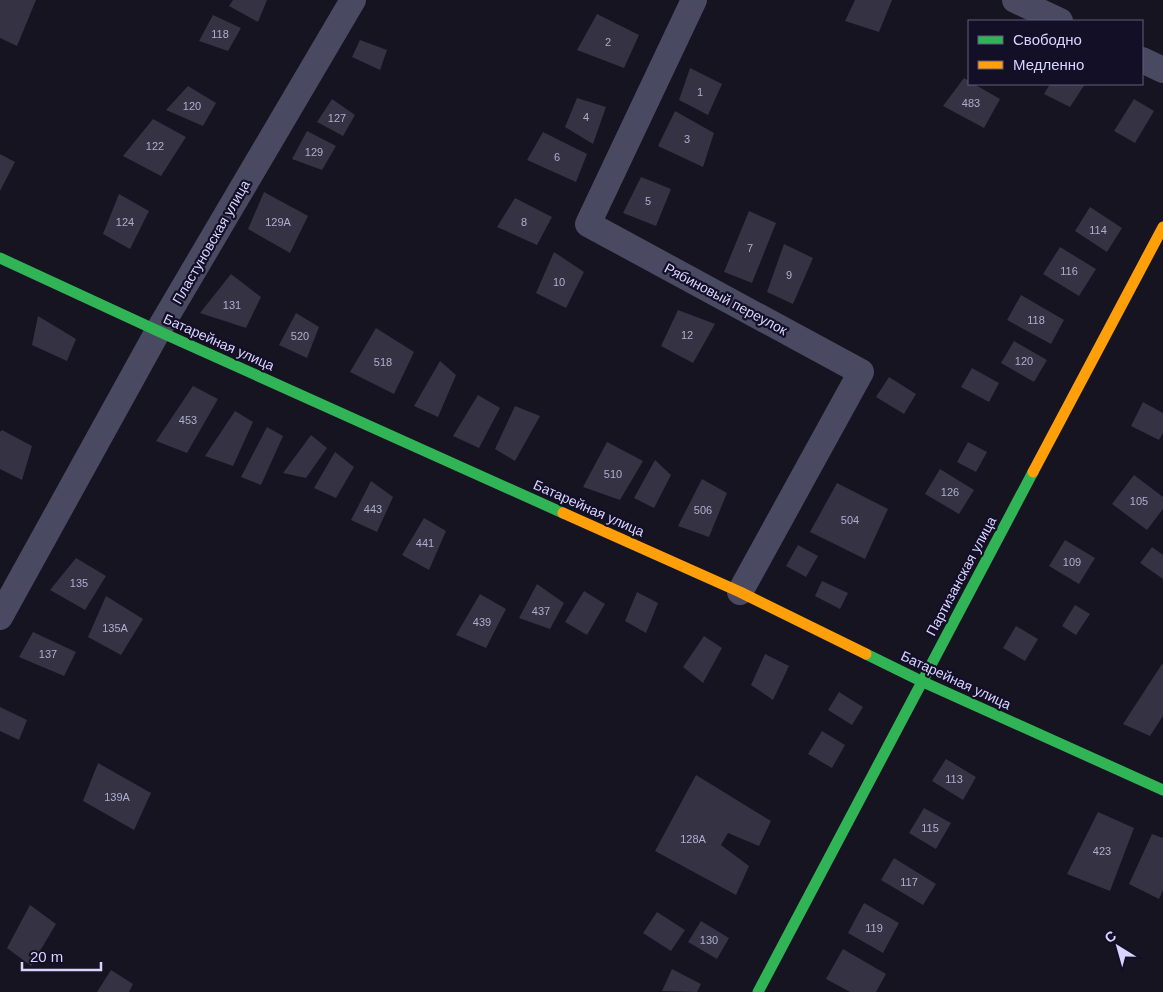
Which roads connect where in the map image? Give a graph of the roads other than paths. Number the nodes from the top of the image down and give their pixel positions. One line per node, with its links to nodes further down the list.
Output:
1 (353, 0): 9 (street, Пластуновская улица)
2 (694, 0): 10 (street, Рябиновый переулок)
3 (1015, 0): 4 (street)
4 (1058, 20)
5 (1143, 60): 6 (street)
6 (1163, 70)
7 (1163, 227): 12 (street, Партизанская улица)
8 (0, 258): 9 (street, Батарейная улица)
9 (158, 331): 10 (street, Батарейная улица); 11 (street, Пластуновская улица)
10 (740, 592): 12 (street, Батарейная улица)
11 (0, 617)
12 (921, 682): 13 (street, Батарейная улица); 14 (street, Партизанская улица)
13 (1163, 790)
14 (758, 992)

